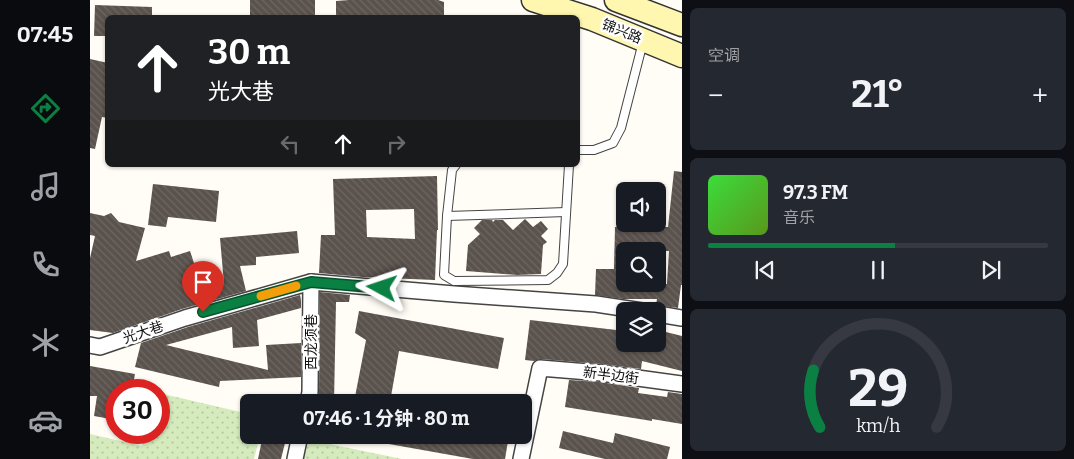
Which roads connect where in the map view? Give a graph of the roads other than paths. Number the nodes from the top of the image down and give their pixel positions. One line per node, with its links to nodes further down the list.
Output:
1 (532, 0): 3 (main road, 锦兴路)
2 (617, 0): 5 (main road, 锦兴路)
3 (579, 15)
4 (580, 15): 6 (main road, 锦兴路)
5 (682, 26)
6 (643, 40): 7 (main road, 锦兴路); 8 (lane)
7 (682, 56)
8 (580, 150)
9 (454, 167): 12 (lane)
10 (569, 167): 11 (lane)
11 (566, 212): 12 (lane); 12 (lane)
12 (447, 216)
13 (311, 282): 14 (street); 17 (street, 光大巷); 19 (street, 西龙须巷)
14 (616, 307)
15 (666, 315): 16 (street)
16 (682, 318)
17 (90, 345)
18 (682, 384): 22 (street, 新半边街)
19 (310, 394)
20 (298, 444): 21 (street)
21 (295, 459)
22 (521, 459)

